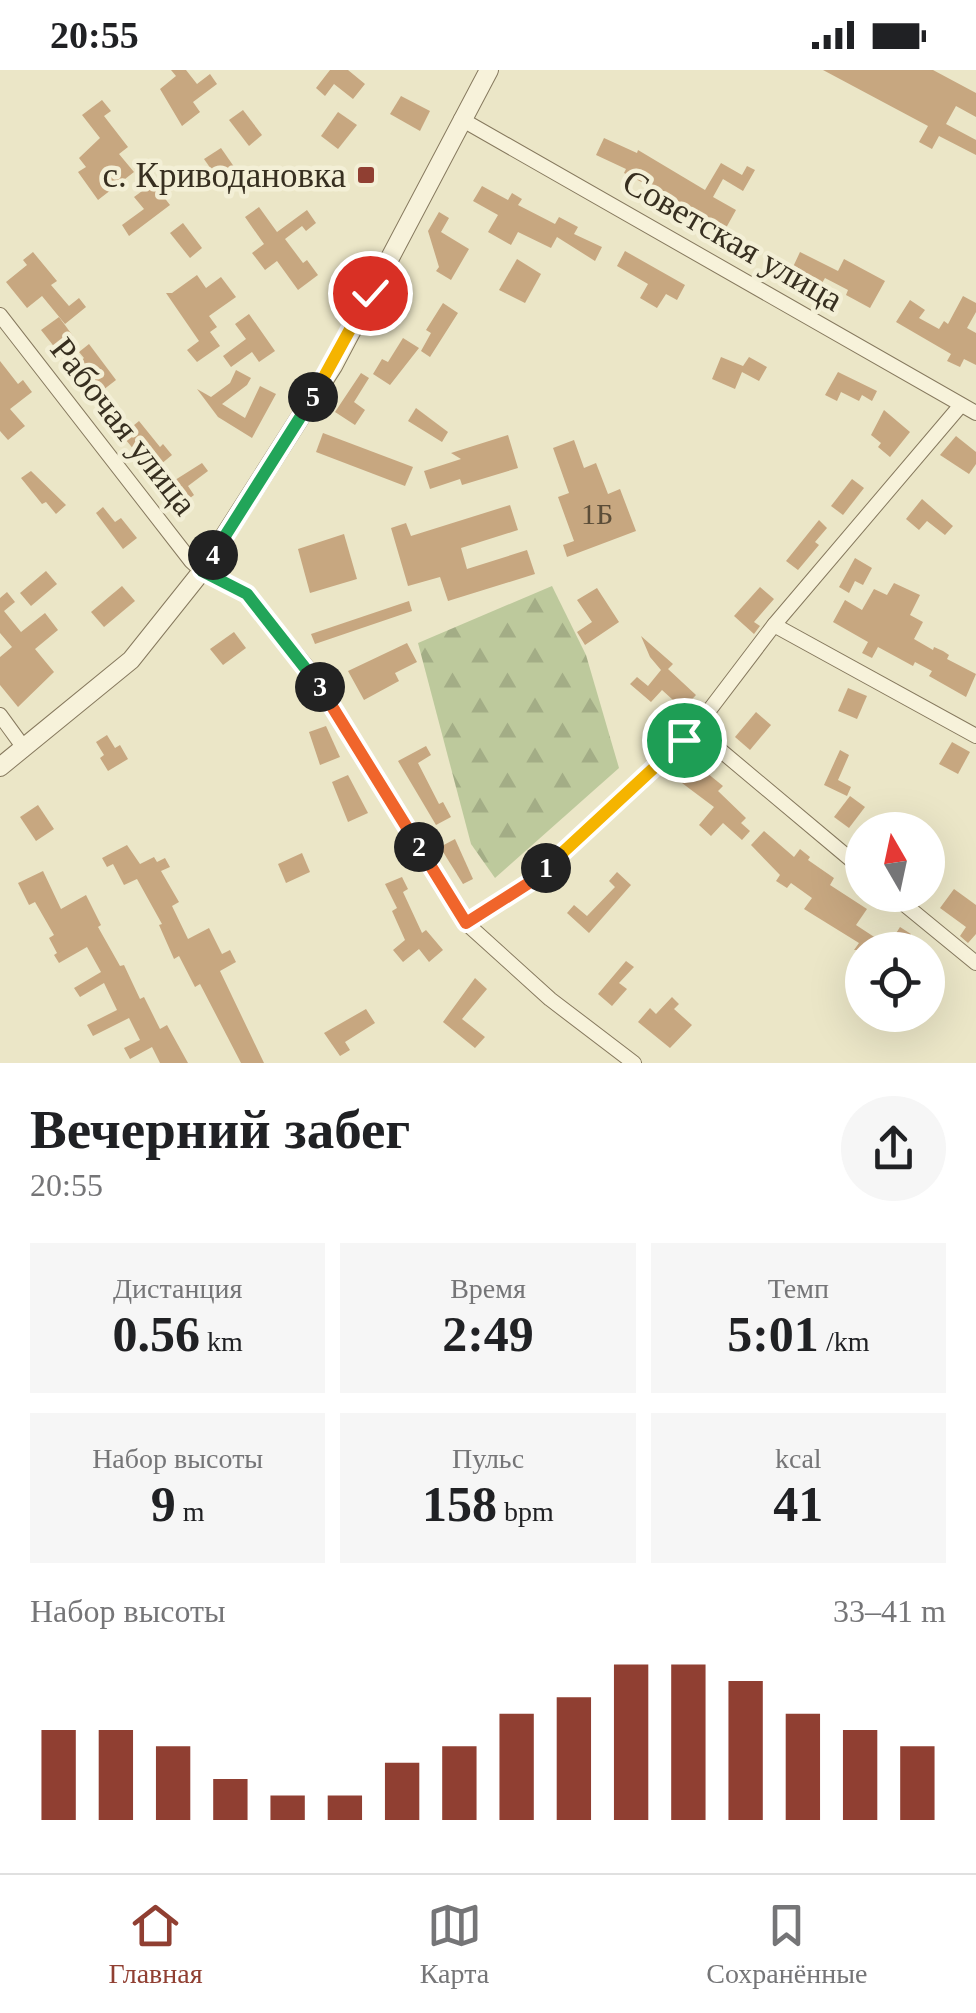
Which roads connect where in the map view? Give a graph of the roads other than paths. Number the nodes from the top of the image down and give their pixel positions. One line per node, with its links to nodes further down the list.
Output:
1 (489, 70): 2 (street)
2 (461, 119): 4 (street, Советская улица); 6 (street)
3 (0, 315): 6 (street, Рабочая улица)
4 (961, 405): 5 (street, Советская улица); 7 (street)
5 (976, 412)
6 (202, 571): 11 (street); 15 (street)
7 (774, 626): 9 (street); 10 (street)
8 (0, 714): 11 (street)
9 (695, 729): 13 (street); 15 (street)
10 (976, 736)
11 (24, 748): 12 (street)
12 (0, 767)
13 (845, 855)
14 (914, 912): 16 (street)
15 (466, 923): 17 (street)
16 (976, 963)
17 (630, 1062)

